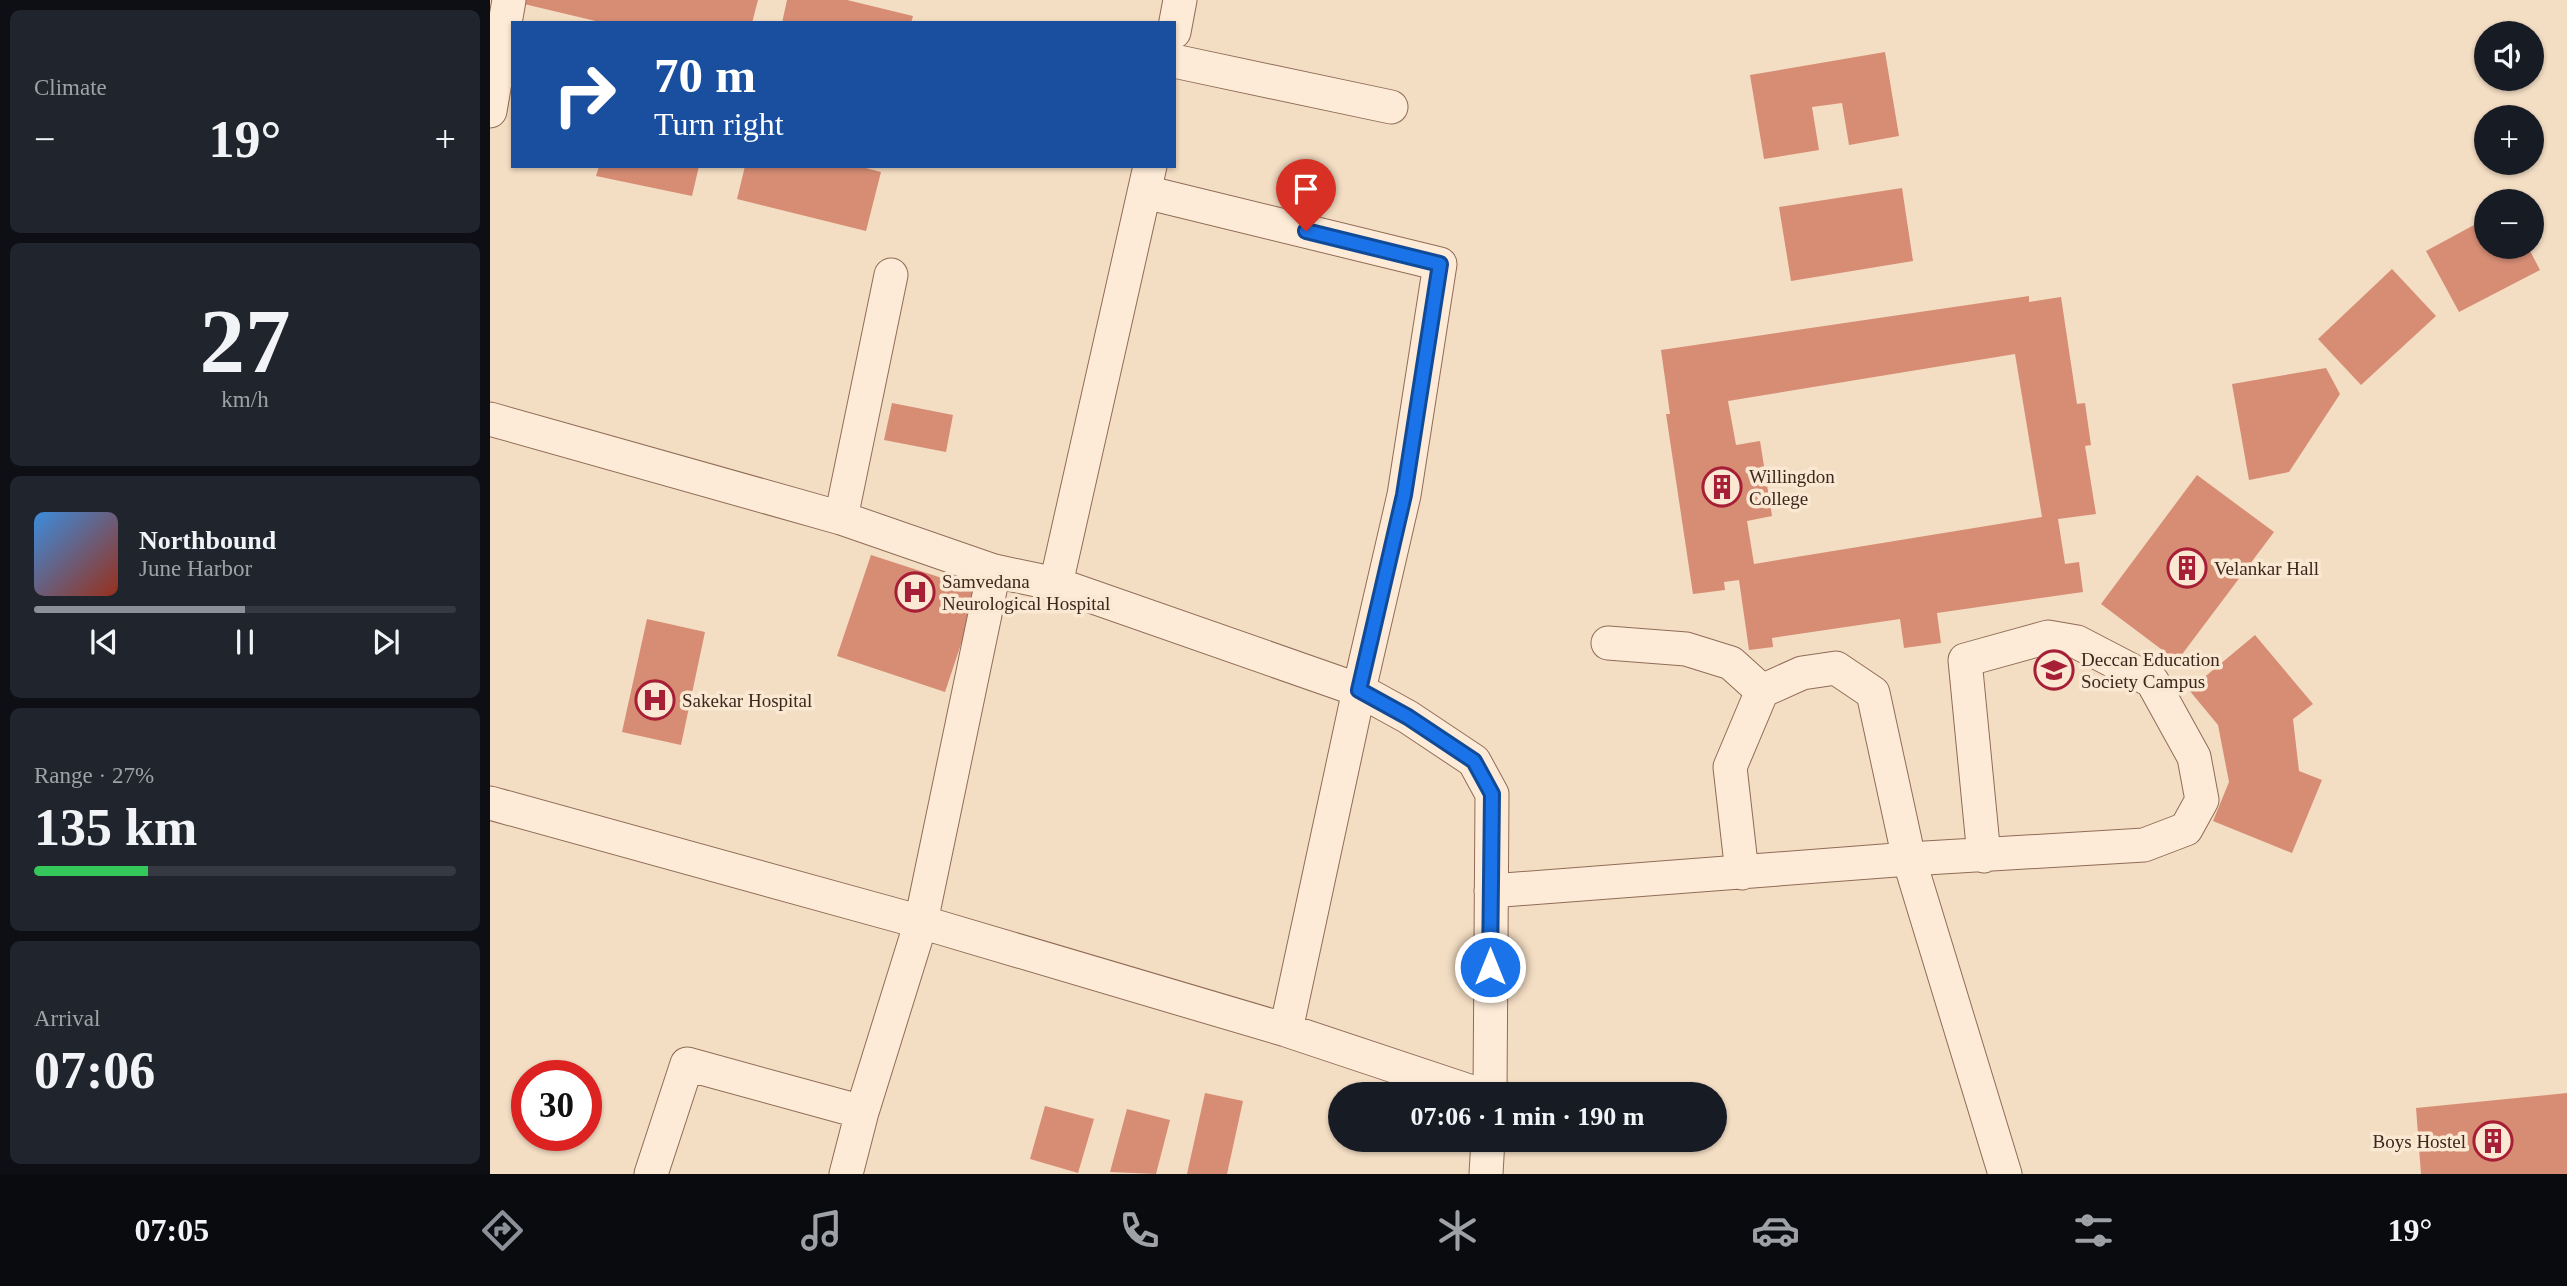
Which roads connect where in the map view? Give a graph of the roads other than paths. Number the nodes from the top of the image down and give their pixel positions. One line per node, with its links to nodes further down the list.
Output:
1 (509, 0): 6 (street)
2 (1180, 0): 3 (street)
3 (1176, 21)
4 (1176, 61): 5 (street)
5 (1391, 107)
6 (490, 111)
7 (1147, 179): 12 (street); 14 (street)
8 (891, 275): 10 (street)
9 (490, 419): 10 (street)
10 (841, 518): 11 (street)
11 (994, 571): 12 (street); 21 (street)
12 (1056, 583): 14 (street)
13 (1608, 643): 15 (street)
14 (1359, 690): 20 (street); 22 (street)
15 (1762, 691): 18 (street); 19 (street)
16 (490, 803): 21 (street)
17 (1984, 856): 17 (street); 18 (street)
18 (1909, 859): 19 (street); 30 (street)
19 (1742, 873): 20 (street)
20 (1491, 891): 24 (street)
21 (921, 922): 22 (street); 25 (street)
22 (1286, 1030): 23 (street)
23 (1442, 1082)
24 (1490, 1082)
25 (862, 1112): 27 (street); 28 (street)
26 (1487, 1152): 29 (street)
27 (651, 1174)
28 (846, 1174)
29 (1486, 1174)
30 (2005, 1174)

